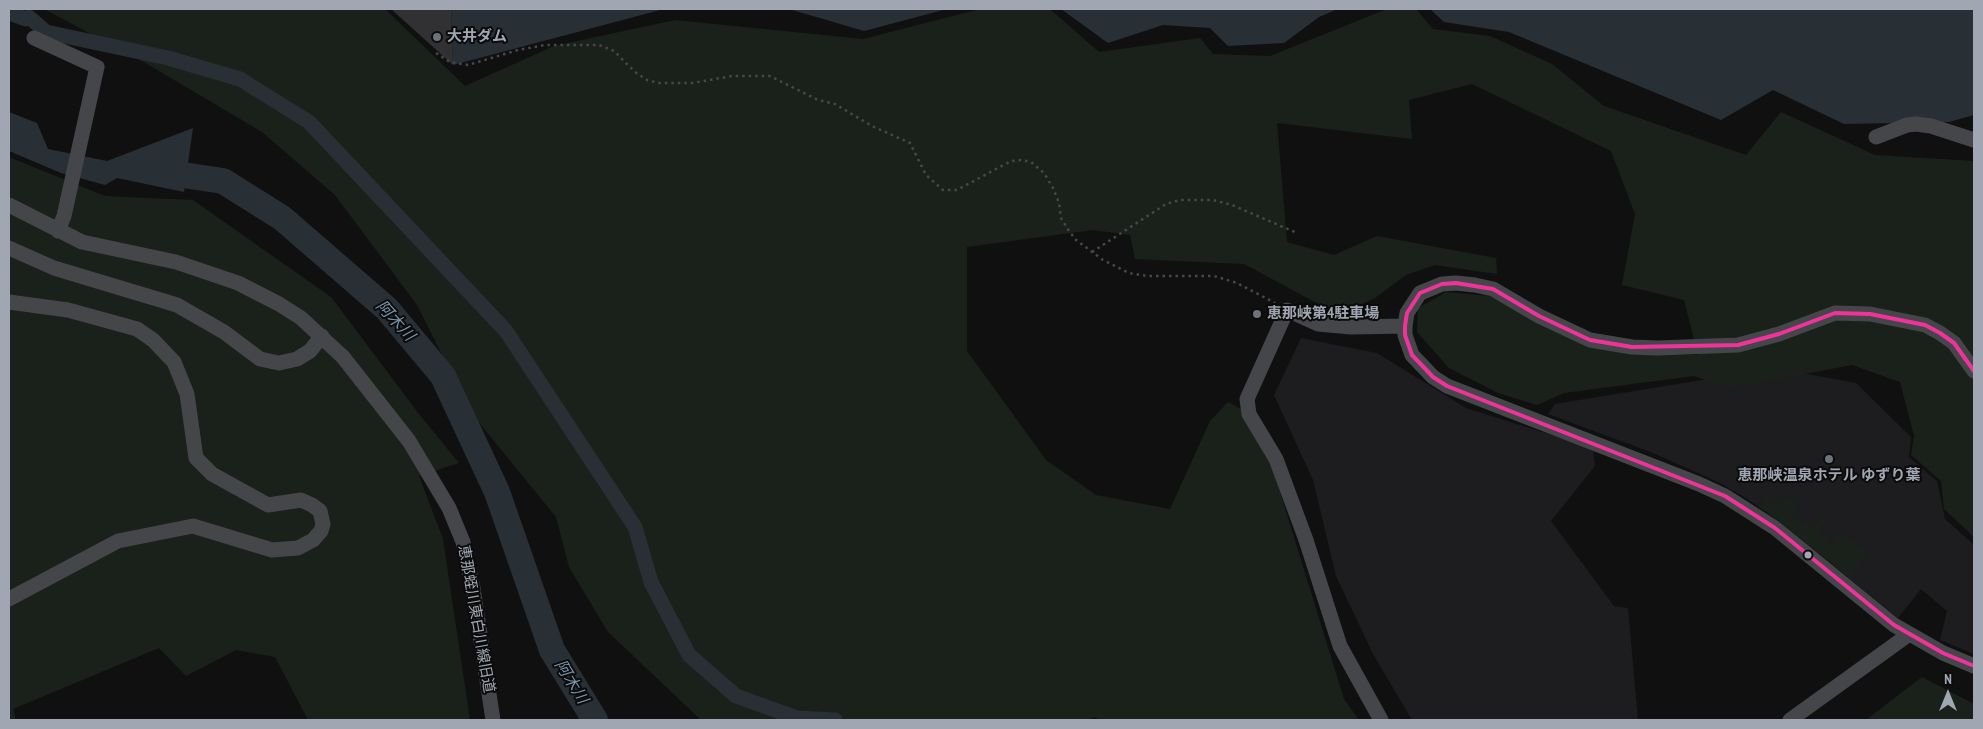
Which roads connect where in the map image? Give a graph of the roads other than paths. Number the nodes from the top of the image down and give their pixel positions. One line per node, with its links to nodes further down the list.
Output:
1 (34, 38): 5 (street)
2 (1876, 137): 3 (street)
3 (1974, 140)
4 (9, 205): 5 (street, 恵那蛭川東白川線旧道)
5 (58, 230): 9 (street, 恵那蛭川東白川線旧道)
6 (9, 248): 9 (street)
7 (9, 302): 11 (street)
8 (1405, 326): 10 (street); 12 (street); 15 (street)
9 (322, 336): 14 (street, 恵那蛭川東白川線旧道)
10 (1974, 371)
11 (9, 599)
12 (1908, 634): 13 (street); 16 (street)
13 (1974, 666)
14 (493, 720)
15 (1381, 720)
16 (1790, 720)

